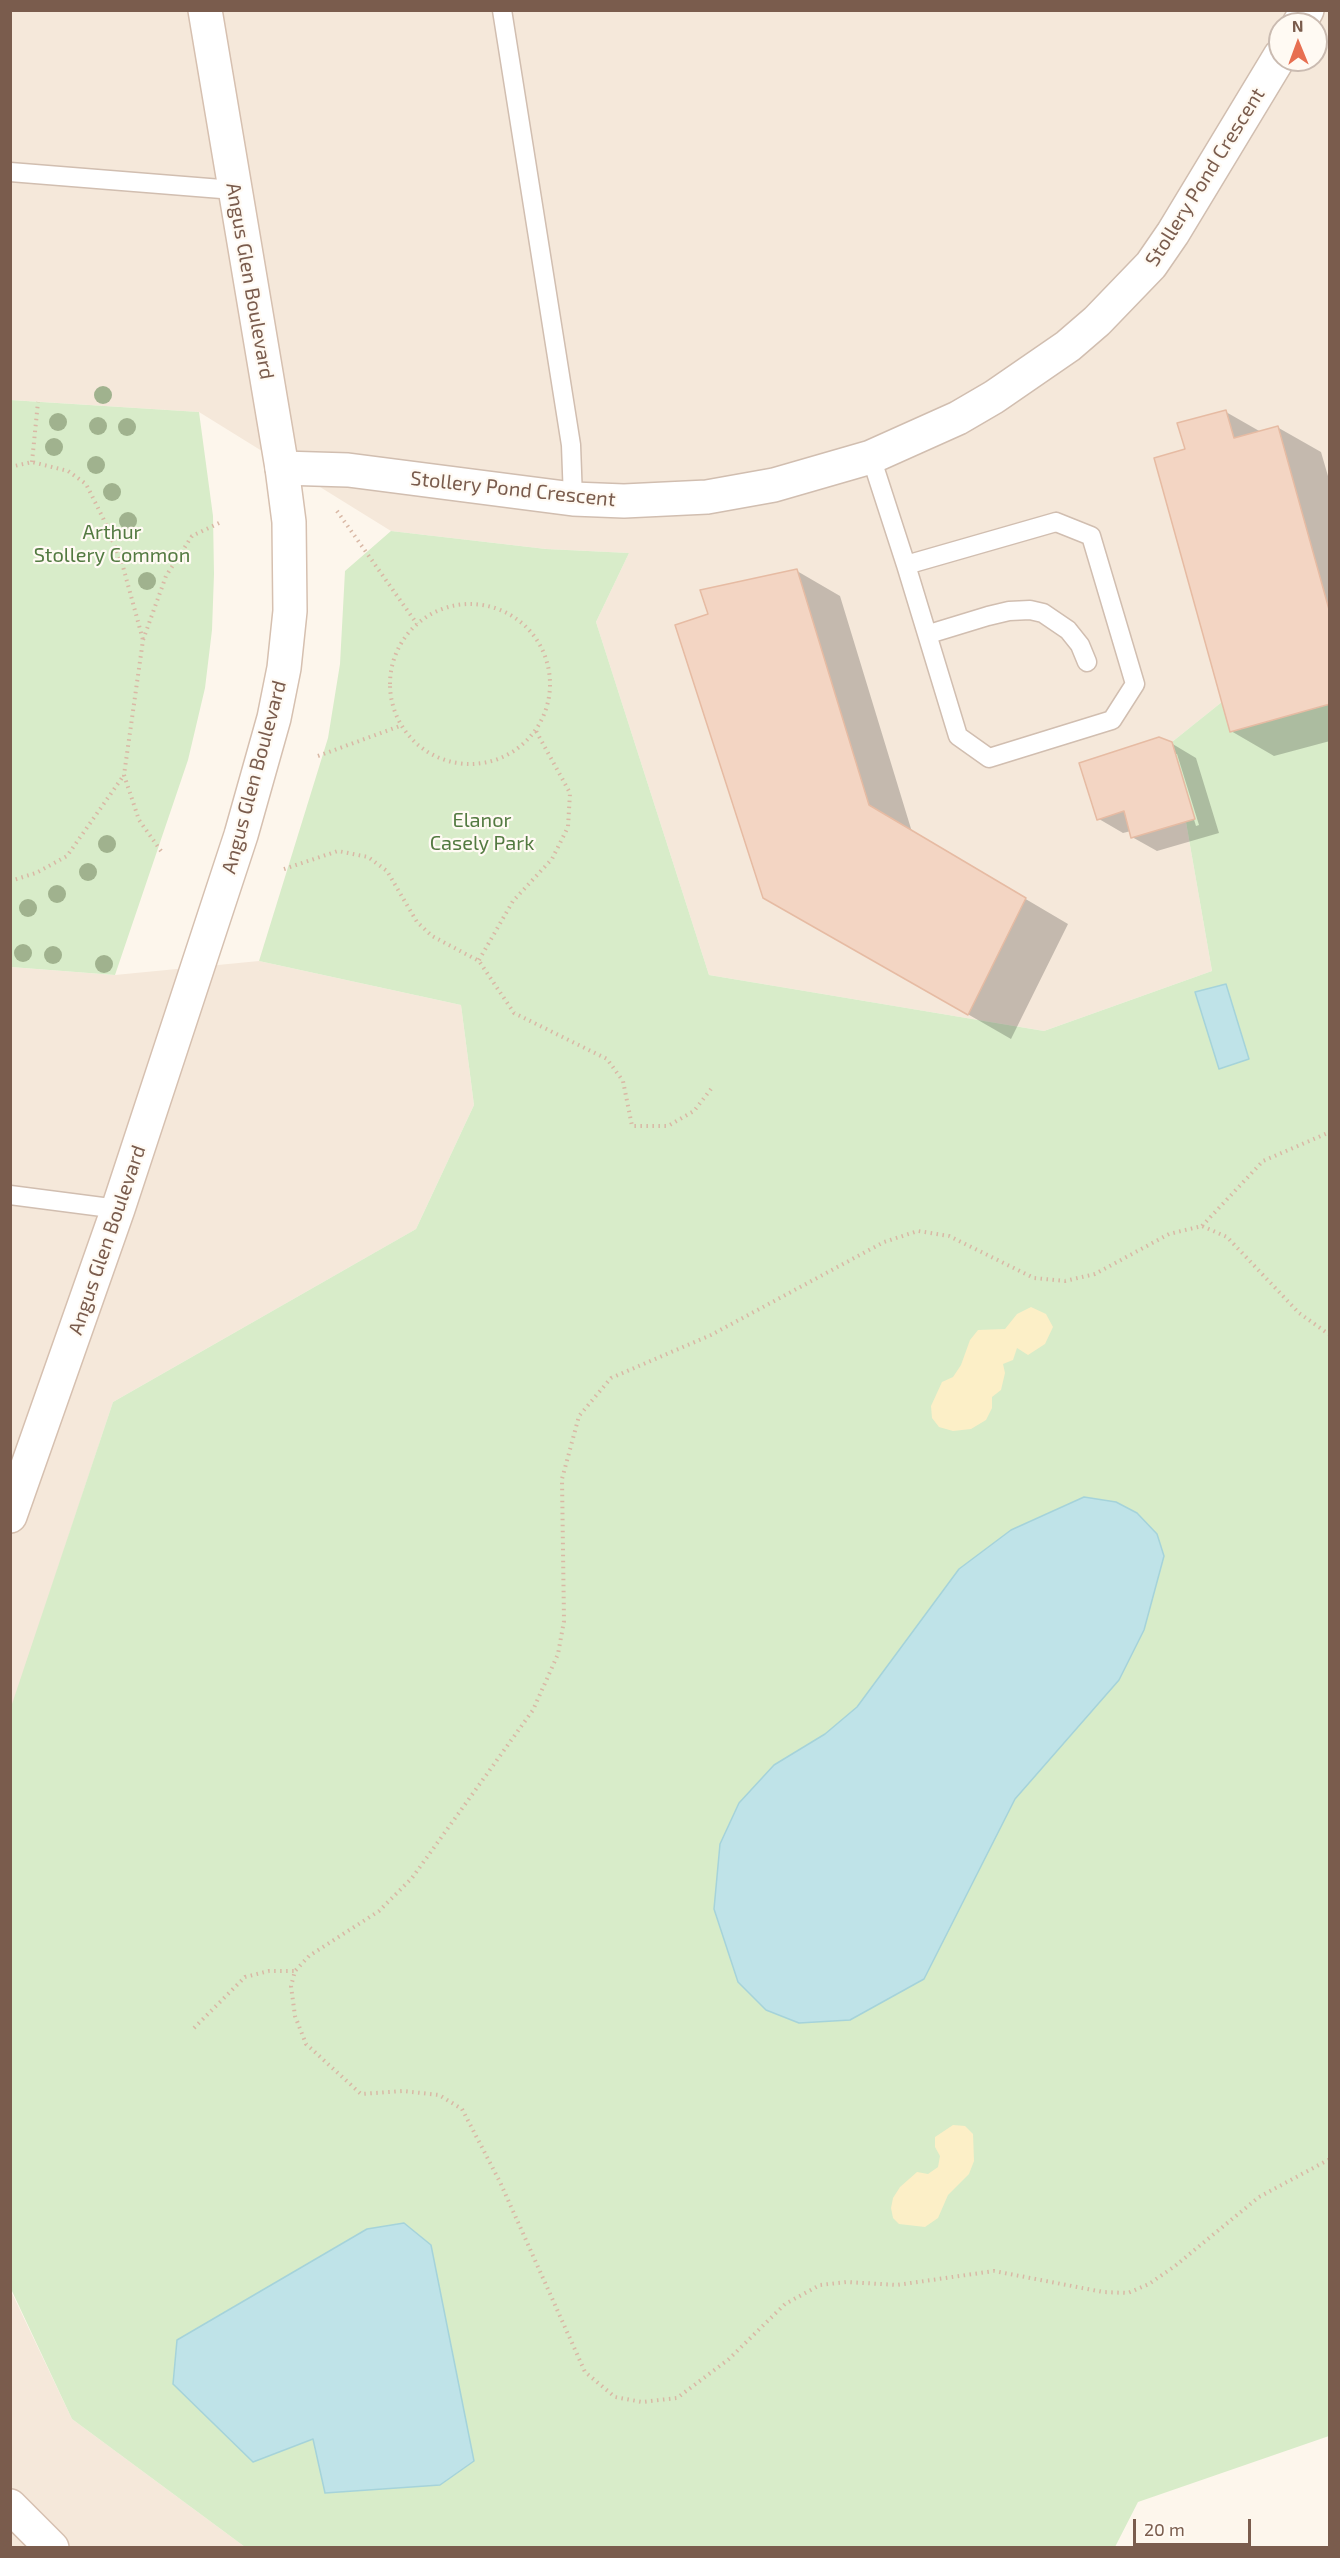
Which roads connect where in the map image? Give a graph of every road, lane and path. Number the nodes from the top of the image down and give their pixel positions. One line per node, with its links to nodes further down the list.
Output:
1 (206, 10): 5 (street, Angus Glen Boulevard)
2 (501, 10): 11 (lane)
3 (1270, 72): 7 (street, Stollery Pond Crescent)
4 (10, 172): 5 (lane)
5 (234, 190): 10 (street, Angus Glen Boulevard)
6 (38, 402): 8 (path)
7 (871, 457): 11 (street, Stollery Pond Crescent); 14 (lane)
8 (32, 462): 9 (path); 17 (path)
9 (10, 467)
10 (282, 468): 11 (street, Stollery Pond Crescent); 30 (street, Angus Glen Boulevard)
11 (573, 499)
12 (337, 511): 15 (path)
13 (219, 523): 17 (path)
14 (906, 565): 16 (lane); 16 (lane)
15 (417, 624): 19 (path); 20 (path)
16 (928, 634): 18 (lane)
17 (143, 640): 22 (path)
18 (1087, 662)
19 (400, 726): 20 (path); 21 (path)
20 (536, 731): 26 (path)
21 (318, 756)
22 (124, 775): 23 (path); 25 (path)
23 (161, 851)
24 (284, 869): 26 (path)
25 (10, 881)
26 (479, 961): 27 (path)
27 (711, 1089)
28 (1329, 1132): 31 (path)
29 (10, 1194): 30 (lane)
30 (118, 1209): 33 (street, Angus Glen Boulevard)
31 (1202, 1226): 32 (path); 34 (path)
32 (1329, 1335)
33 (13, 1499)
34 (295, 1971): 35 (path); 36 (path)
35 (194, 2028)
36 (1329, 2159)
37 (10, 2506): 38 (street)
38 (52, 2547)

